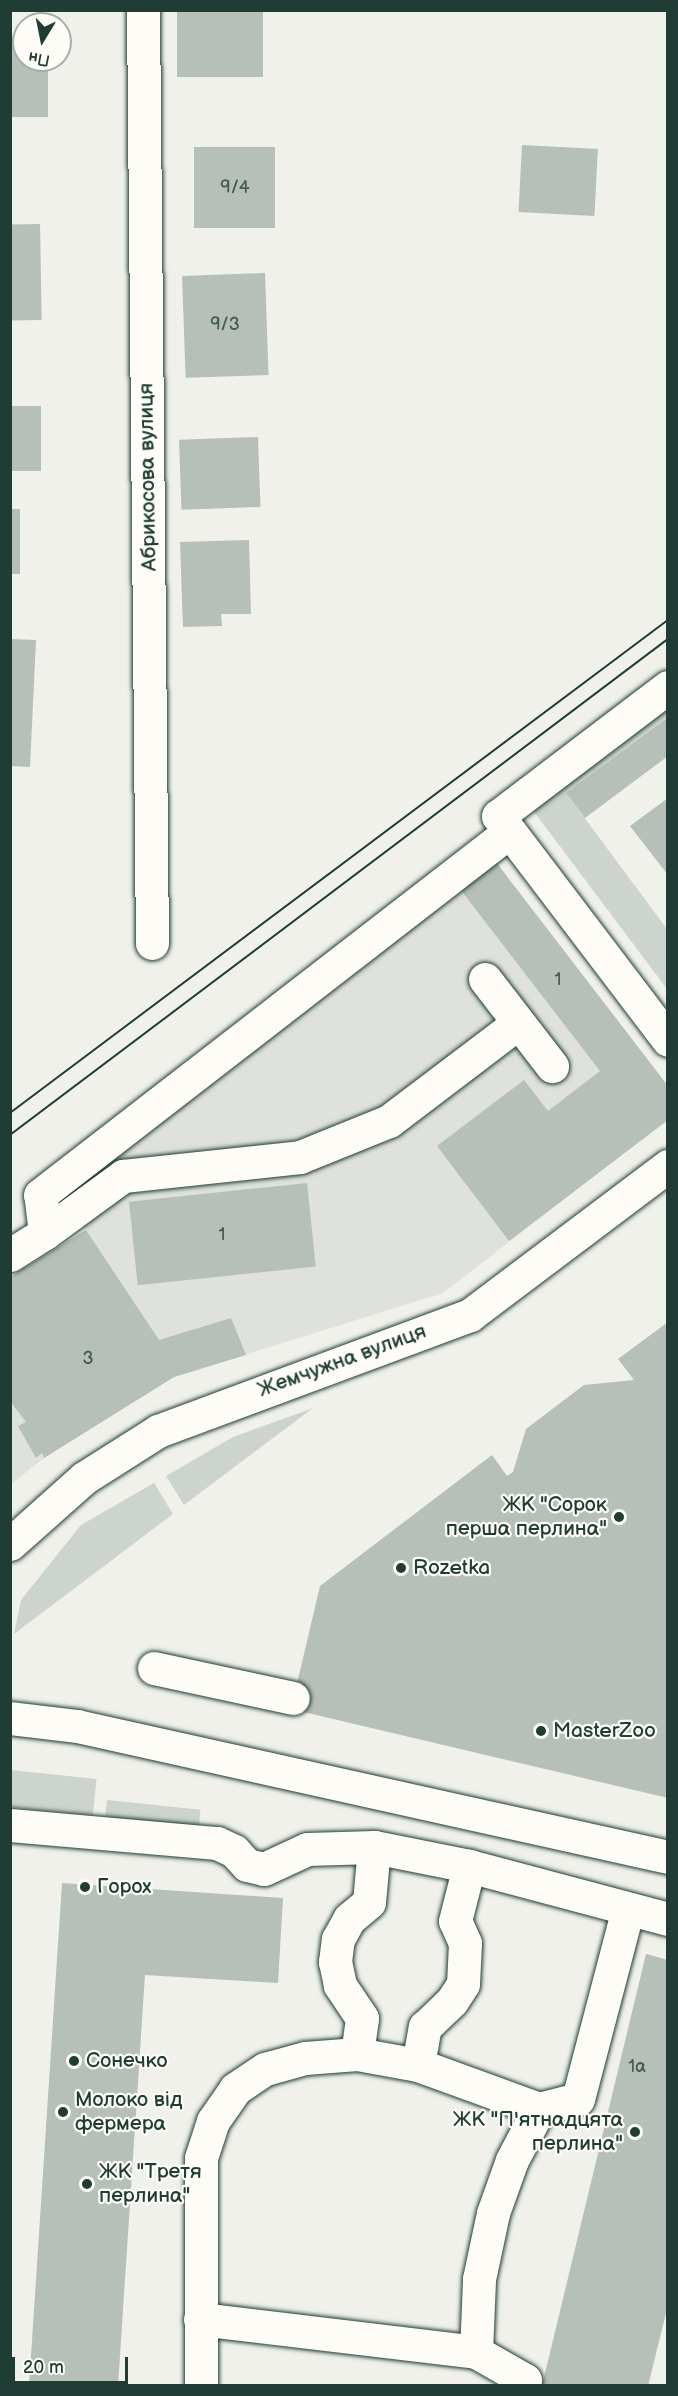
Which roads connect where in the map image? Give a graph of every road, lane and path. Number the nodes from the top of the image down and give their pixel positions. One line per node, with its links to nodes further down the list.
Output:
1 (143, 10): 4 (street, Абрикосова вулиця)
2 (668, 687): 3 (street)
3 (505, 835): 7 (street); 8 (street); 11 (street)
4 (152, 943)
5 (484, 979): 6 (street)
6 (518, 1023): 9 (street); 11 (street)
7 (668, 1040)
8 (668, 1058)
9 (552, 1066)
10 (668, 1166): 13 (street, Жемчужна вулиця)
11 (45, 1233): 12 (street)
12 (10, 1255)
13 (10, 1544)
14 (154, 1668): 15 (street)
15 (293, 1698)
16 (10, 1718): 19 (street)
17 (10, 1826): 18 (street)
18 (374, 1847): 20 (street); 23 (street)
19 (668, 1857)
20 (469, 1866): 21 (street); 24 (street)
21 (628, 1909): 22 (street); 25 (street)
22 (668, 1919)
23 (357, 2054): 24 (street); 26 (street)
24 (418, 2065): 25 (street)
25 (539, 2109): 27 (street)
26 (200, 2319): 27 (street); 28 (street)
27 (476, 2352): 29 (street)
28 (201, 2385)
29 (524, 2385)

